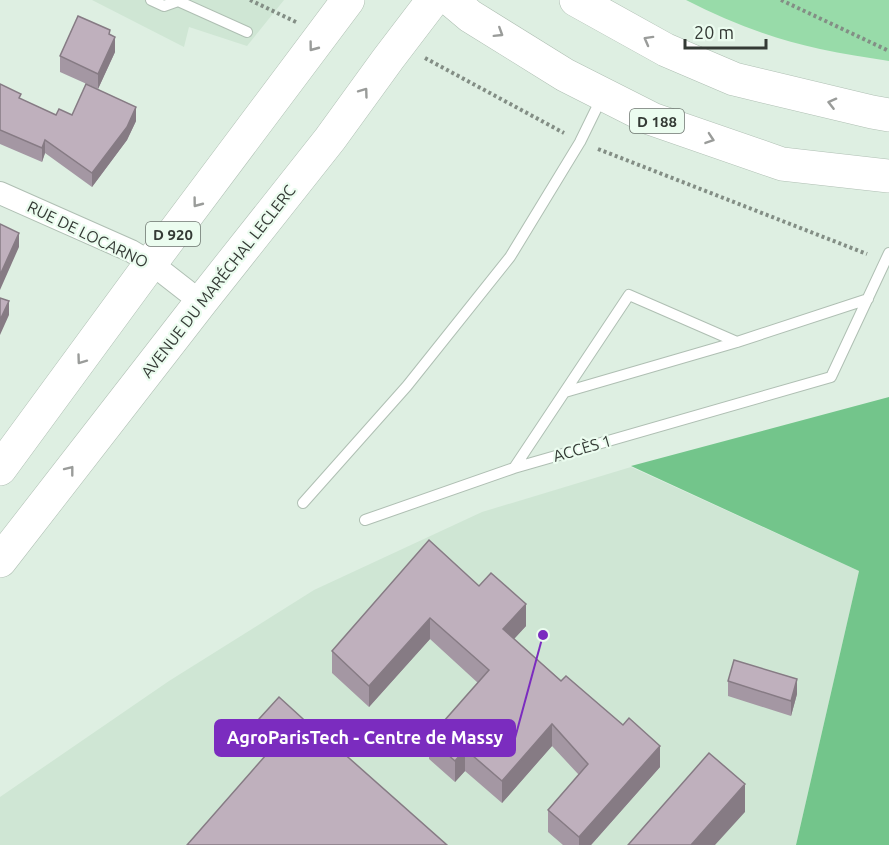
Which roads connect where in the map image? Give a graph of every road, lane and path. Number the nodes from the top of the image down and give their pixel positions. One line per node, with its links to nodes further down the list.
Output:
1 (151, 0): 9 (lane)
2 (250, 0): 8 (path)
3 (348, 0): 18 (main road, D 920, one-way to 18)
4 (433, 0): 20 (main road, AVENUE DU MARÉCHAL LECLERC, one-way to 4)
5 (451, 0): 12 (main road, D 188, one-way to 12)
6 (576, 0): 13 (main road, one-way to 6)
7 (781, 0): 10 (path)
8 (302, 25)
9 (247, 32)
10 (889, 51)
11 (419, 55): 14 (path)
12 (604, 94): 14 (lane); 15 (main road, D 188, one-way to 15)
13 (889, 115)
14 (580, 142): 17 (path); 25 (lane)
15 (889, 176)
16 (0, 193): 18 (street, RUE DE LOCARNO)
17 (887, 257): 19 (lane, ACCÈS 1)
18 (151, 263): 20 (street, RUE DE LOCARNO); 23 (main road, D 920, one-way to 23)
19 (868, 299): 21 (lane); 24 (lane, ACCÈS 1)
20 (201, 302): 27 (main road, AVENUE DU MARÉCHAL LECLERC, one-way to 20)
21 (737, 342): 22 (lane); 22 (lane, ACCÈS 1)
22 (565, 392): 24 (lane, ACCÈS 1)
23 (6, 449)
24 (514, 468): 26 (lane)
25 (303, 503)
26 (365, 520)
27 (0, 561)

